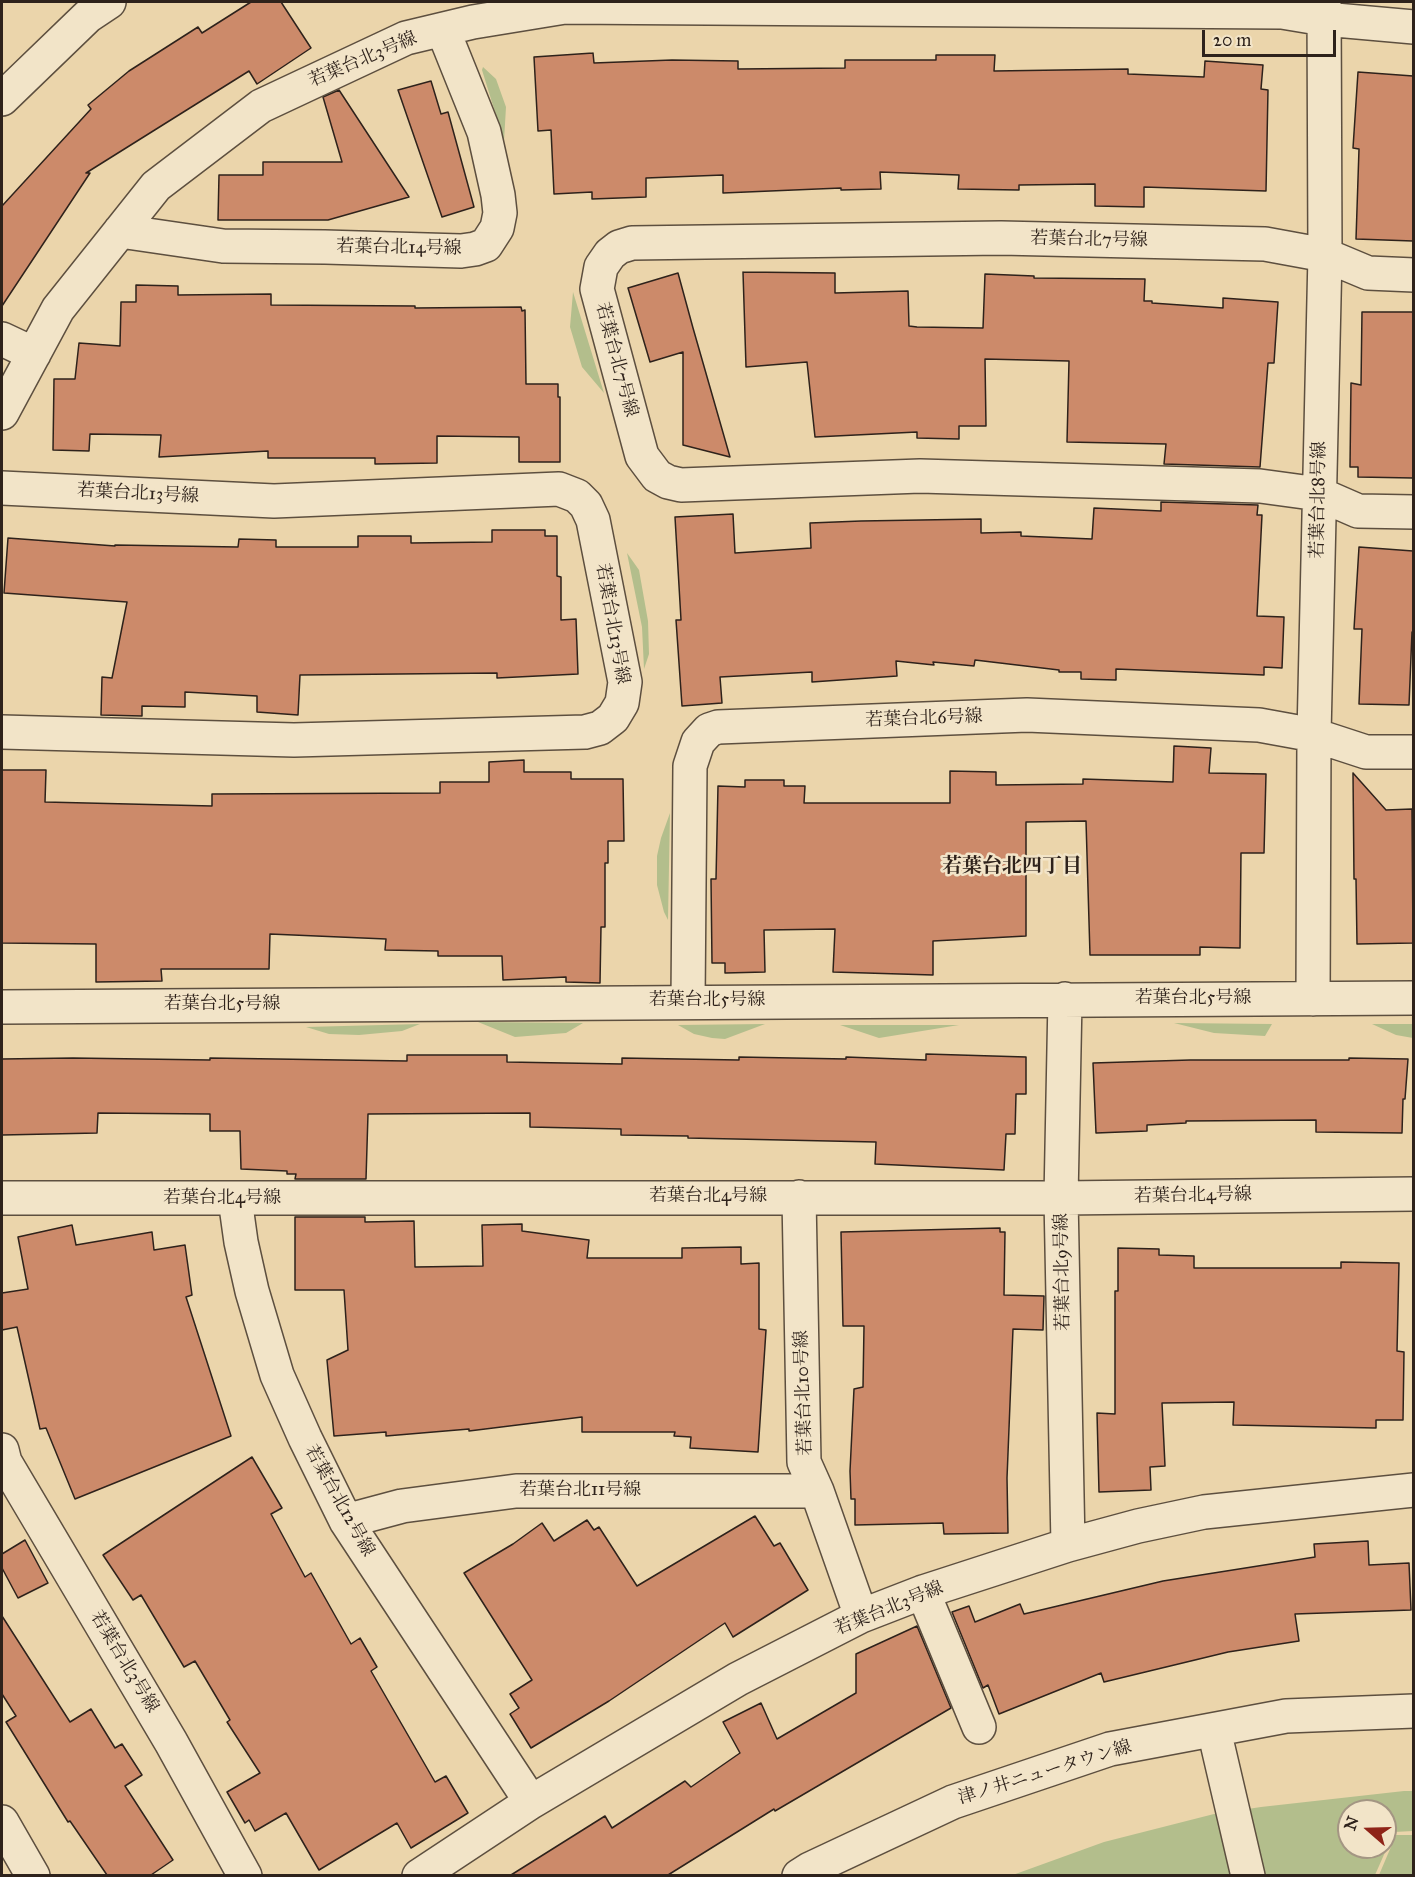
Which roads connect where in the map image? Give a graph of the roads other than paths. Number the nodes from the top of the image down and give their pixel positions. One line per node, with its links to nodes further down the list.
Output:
1 (109, 2): 5 (street)
2 (1324, 10): 3 (street, 若葉台北3号線); 4 (street, 若葉台北3号線); 7 (street, 若葉台北8号線)
3 (1413, 27)
4 (443, 30): 6 (street, 若葉台北3号線); 6 (street, 若葉台北14号線)
5 (2, 99)
6 (120, 231): 10 (street, 若葉台北3号線)
7 (1325, 255): 8 (street, 若葉台北7号線); 13 (street, 若葉台北8号線); 13 (street, 若葉台北7号線)
8 (1413, 275)
9 (2, 339): 10 (street)
10 (34, 354): 11 (street, 若葉台北3号線)
11 (2, 412)
12 (2, 488): 15 (street, 若葉台北13号線)
13 (1319, 494): 14 (street, 若葉台北7号線); 16 (street, 若葉台北8号線)
14 (1413, 512)
15 (2, 732)
16 (1314, 735): 17 (street, 若葉台北6号線); 20 (street, 若葉台北8号線); 21 (street, 若葉台北6号線)
17 (1413, 752)
18 (1413, 998): 20 (street, 若葉台北5号線)
19 (1065, 999): 20 (street, 若葉台北5号線); 21 (street, 若葉台北5号線); 26 (street, 若葉台北9号線)
20 (1313, 999)
21 (688, 1001): 22 (street, 若葉台北5号線)
22 (2, 1007)
23 (1413, 1194): 26 (street, 若葉台北4号線)
24 (800, 1197): 26 (street, 若葉台北4号線); 27 (street, 若葉台北4号線); 30 (street, 若葉台北10号線)
25 (2, 1198): 27 (street, 若葉台北4号線)
26 (1061, 1198): 32 (street, 若葉台北9号線)
27 (235, 1199): 31 (street, 若葉台北12号線)
28 (3, 1458): 41 (street, 若葉台北3号線)
29 (1413, 1490): 32 (street, 若葉台北3号線)
30 (818, 1491): 31 (street, 若葉台北11号線); 34 (street, 若葉台北10号線)
31 (346, 1521): 38 (street, 若葉台北12号線)
32 (1068, 1545): 33 (street, 若葉台北3号線)
33 (923, 1592): 34 (street, 若葉台北3号線); 36 (street)
34 (861, 1616): 38 (street, 若葉台北3号線)
35 (1413, 1712): 37 (street, 津ノ井ニュータウン線)
36 (979, 1727)
37 (1214, 1730): 43 (street, 津ノ井ニュータウン線); 44 (street)
38 (531, 1802): 42 (street, 若葉台北3号線)
39 (2, 1822): 40 (street)
40 (33, 1875)
41 (245, 1875)
42 (419, 1875)
43 (799, 1875)
44 (1248, 1875)

